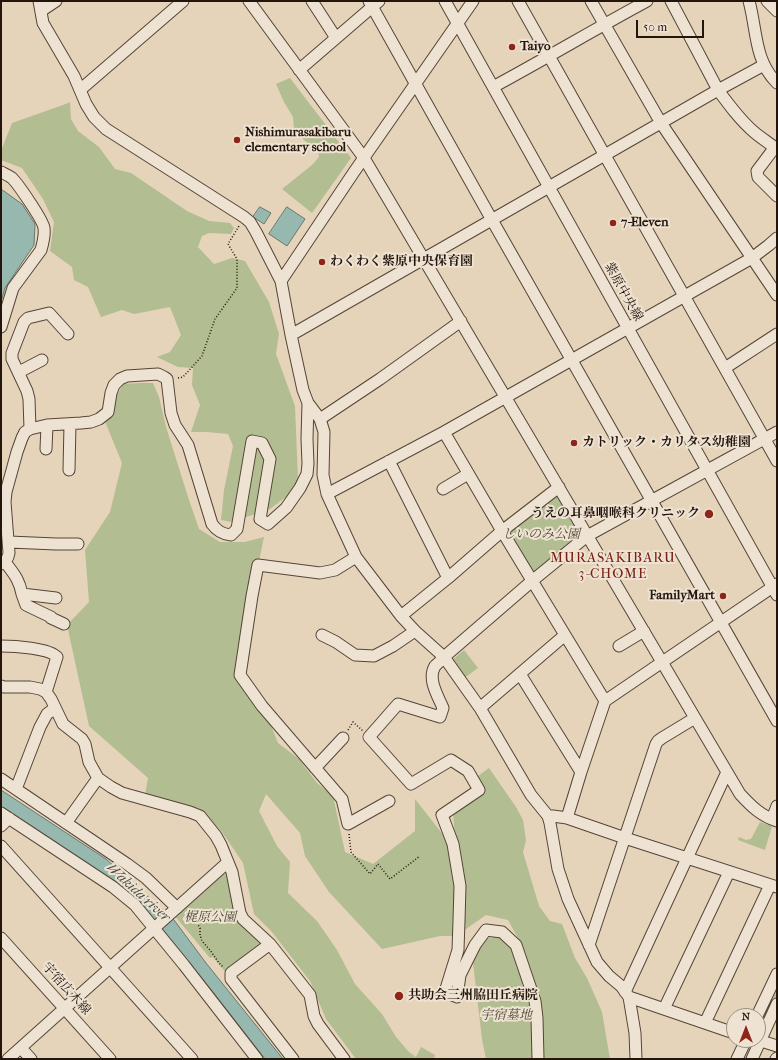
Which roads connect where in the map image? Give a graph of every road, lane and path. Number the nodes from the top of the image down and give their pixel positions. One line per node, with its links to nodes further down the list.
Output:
1 (56, 1): 14 (street)
2 (183, 1): 25 (street)
3 (249, 1): 21 (street)
4 (312, 1): 18 (street)
5 (445, 1): 16 (street, 紫原中央線)
6 (473, 1): 16 (street)
7 (518, 1): 19 (street)
8 (590, 1): 17 (street)
9 (647, 1): 17 (street)
10 (671, 1): 26 (street)
11 (749, 1): 20 (street)
12 (767, 1): 15 (street)
13 (374, 3): 18 (street); 23 (street)
14 (40, 6): 25 (street)
15 (777, 11)
16 (458, 23): 23 (street); 24 (street, 紫原中央線)
17 (604, 24): 19 (street); 27 (street)
18 (336, 38): 21 (street)
19 (550, 56): 24 (street); 29 (street)
20 (764, 65): 22 (street); 26 (street)
21 (299, 70): 30 (street)
22 (777, 83)
23 (416, 84): 30 (street); 35 (street)
24 (493, 87): 32 (street, 紫原中央線)
25 (80, 90): 34 (street)
26 (718, 90): 27 (street); 28 (street)
27 (661, 123): 29 (street); 37 (street)
28 (776, 148): 33 (street)
29 (606, 155): 32 (street); 41 (street)
30 (364, 158): 38 (street); 39 (street)
31 (1, 172): 43 (street)
32 (549, 187): 35 (street); 44 (street, 紫原中央線)
33 (777, 196)
34 (244, 217): 39 (street); 52 (path)
35 (492, 220): 38 (street); 49 (street)
36 (777, 238): 37 (street)
37 (752, 258): 40 (street); 41 (street)
38 (423, 259): 42 (street); 47 (street)
39 (281, 281): 47 (street)
40 (777, 295)
41 (684, 297): 44 (street); 50 (street)
42 (461, 321): 53 (street); 55 (street)
43 (1, 327)
44 (628, 329): 49 (street); 66 (street, 紫原中央線)
45 (68, 334): 51 (street)
46 (777, 334): 50 (street)
47 (291, 335): 54 (street)
48 (42, 360): 51 (street)
49 (572, 360): 53 (street); 71 (street)
50 (725, 368): 61 (street)
51 (19, 372): 58 (street)
52 (167, 379): 54 (street); 56 (street)
53 (506, 397): 59 (street); 68 (street)
54 (308, 403): 55 (street)
55 (320, 419): 70 (street)
56 (70, 424): 57 (street); 65 (street)
57 (47, 425): 58 (street); 62 (street)
58 (30, 429): 74 (street)
59 (444, 432): 63 (street); 67 (street)
60 (777, 432): 61 (street)
61 (764, 439): 64 (street); 66 (street)
62 (46, 449)
63 (389, 461): 70 (street); 78 (street)
64 (777, 461)
65 (68, 470)
66 (707, 470): 71 (street); 80 (street, 紫原中央線)
67 (468, 474): 69 (street); 72 (street)
68 (559, 487): 72 (street); 73 (street)
69 (443, 489)
70 (327, 494): 76 (street)
71 (652, 501): 73 (street); 84 (street)
72 (502, 531): 78 (street); 79 (street)
73 (588, 536): 79 (street); 87 (street)
74 (9, 542): 75 (street); 77 (street)
75 (78, 544)
76 (356, 557): 83 (street); 104 (street)
77 (3, 563): 81 (street)
78 (448, 578): 83 (street)
79 (532, 581): 89 (street); 92 (street)
80 (775, 589): 84 (street)
81 (22, 594): 82 (street); 85 (street)
82 (56, 598)
83 (401, 616): 86 (street)
84 (720, 622): 93 (street); 101 (street)
85 (64, 624)
86 (415, 630): 88 (street); 92 (street)
87 (644, 631): 91 (street); 93 (street)
88 (322, 635)
89 (565, 635): 94 (street); 97 (street)
90 (1, 646): 96 (street)
91 (619, 646)
92 (444, 657): 99 (street); 102 (street)
93 (662, 662): 97 (street); 100 (street)
94 (520, 674): 99 (street); 105 (street)
95 (1, 686): 96 (street)
96 (46, 692): 98 (street)
97 (605, 701): 105 (street)
98 (55, 708): 107 (street); 109 (street)
99 (480, 708): 112 (street)
100 (695, 718): 106 (street); 118 (street)
101 (777, 721)
102 (369, 736): 103 (path); 155 (street)
103 (343, 738): 104 (street)
104 (315, 768): 117 (street)
105 (581, 772): 113 (street)
106 (728, 772): 115 (street); 121 (street)
107 (98, 778): 116 (street); 122 (street)
108 (1, 779): 109 (street)
109 (16, 789): 116 (street)
110 (389, 801): 117 (street)
111 (777, 806): 115 (street)
112 (548, 816): 113 (street); 129 (street)
113 (567, 818): 118 (street)
114 (4, 819): 126 (street)
115 (774, 820)
116 (66, 823): 125 (street)
117 (348, 824): 120 (path)
118 (625, 838): 121 (street); 129 (street)
119 (1, 846): 130 (street)
120 (420, 856)
121 (688, 858): 123 (street); 133 (street)
122 (228, 862): 125 (street); 128 (street)
123 (729, 872): 124 (street); 137 (street)
124 (774, 886): 138 (street)
125 (178, 907): 126 (street); 131 (path)
126 (156, 927): 130 (street); 152 (street)
127 (1, 938): 135 (street, 宇宿広木線)
128 (270, 944): 131 (street); 154 (street)
129 (589, 945): 133 (street)
130 (110, 968): 135 (street); 151 (street)
131 (231, 973): 153 (street)
132 (777, 974): 136 (street)
133 (627, 994): 137 (street); 156 (street)
134 (777, 1004): 139 (street)
135 (65, 1008): 143 (street); 150 (street, 宇宿広木線)
136 (761, 1008)
137 (664, 1010): 138 (street)
138 (705, 1023): 140 (street)
139 (766, 1026)
140 (726, 1030)
141 (766, 1042): 142 (street)
142 (777, 1046)
143 (21, 1048): 148 (street); 149 (street)
144 (743, 1048): 157 (street)
145 (756, 1048): 158 (street)
146 (1, 1054): 147 (street)
147 (3, 1059)
148 (8, 1059)
149 (31, 1059)
150 (110, 1059)
151 (192, 1059)
152 (257, 1059)
153 (293, 1059)
154 (344, 1059)
155 (538, 1059)
156 (636, 1059)
157 (738, 1059)
158 (752, 1059)

